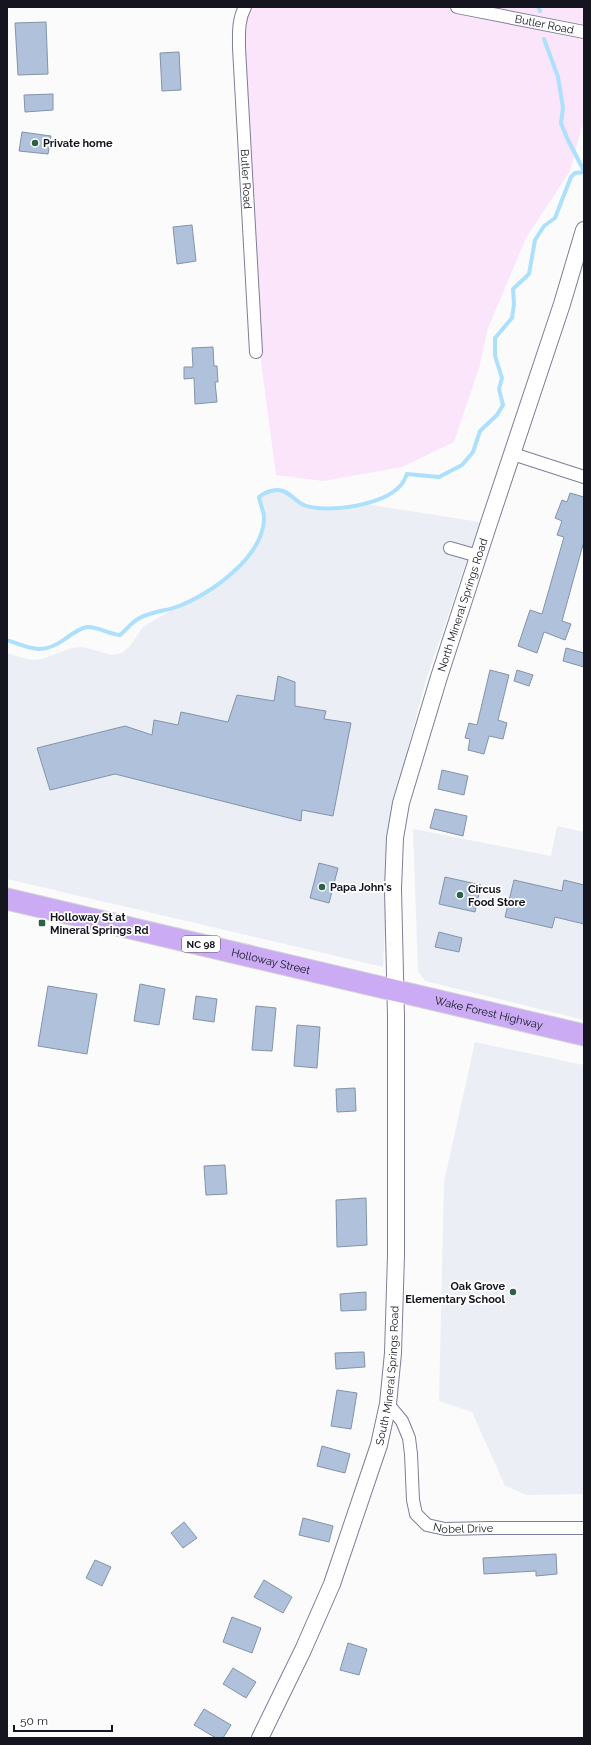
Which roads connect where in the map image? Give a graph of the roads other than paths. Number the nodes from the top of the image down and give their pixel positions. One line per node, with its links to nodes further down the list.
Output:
1 (245, 7): 5 (street, Butler Road)
2 (457, 7): 3 (street, Butler Road)
3 (584, 32)
4 (584, 230): 6 (street, North Mineral Springs Road)
5 (256, 352)
6 (512, 454): 7 (street); 9 (street, North Mineral Springs Road)
7 (584, 477)
8 (450, 548): 9 (street)
9 (478, 556): 11 (street, North Mineral Springs Road)
10 (7, 899): 11 (highway, Holloway Street / NC 98)
11 (395, 990): 12 (highway, Wake Forest Highway / NC 98); 13 (street, South Mineral Springs Road)
12 (584, 1034)
13 (388, 1404): 14 (street, Nobel Drive); 15 (street, South Mineral Springs Road)
14 (584, 1528)
15 (260, 1738)

